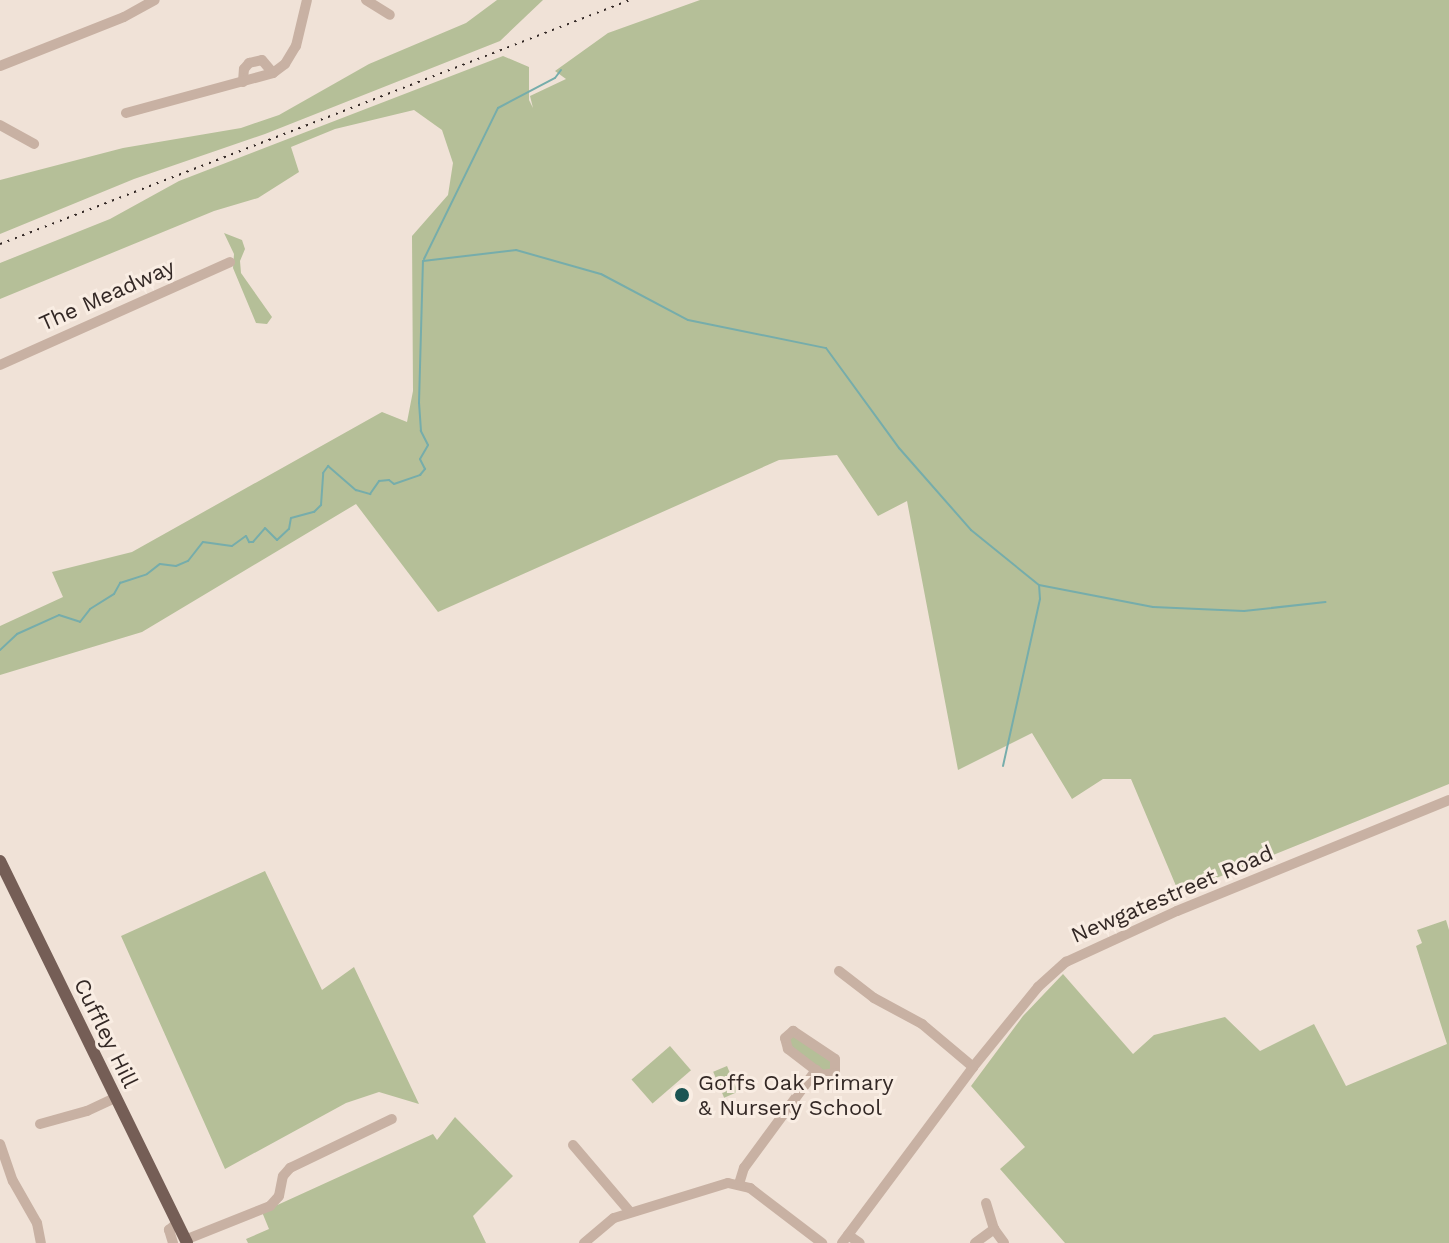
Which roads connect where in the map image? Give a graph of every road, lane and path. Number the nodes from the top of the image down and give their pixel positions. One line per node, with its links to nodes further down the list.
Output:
1 (155, 0): 5 (street)
2 (307, 0): 6 (street)
3 (366, 0): 4 (street)
4 (390, 15)
5 (0, 66)
6 (273, 73): 7 (street); 7 (street)
7 (243, 82): 8 (street)
8 (126, 113)
9 (0, 125): 10 (street)
10 (34, 144)
11 (230, 262): 12 (street, The Meadway)
12 (0, 365)
13 (1449, 800): 16 (street, Newgatestreet Road)
14 (0, 861): 18 (main road, Cuffley Hill)
15 (839, 971): 16 (street)
16 (973, 1067): 27 (street, Newgatestreet Road)
17 (816, 1070): 17 (street); 23 (street)
18 (115, 1098): 20 (street); 28 (main road, Cuffley Hill)
19 (392, 1119): 28 (street)
20 (40, 1124)
21 (0, 1144): 29 (street)
22 (573, 1145): 25 (street)
23 (739, 1184): 25 (street); 31 (street)
24 (986, 1203): 26 (street)
25 (630, 1212): 30 (street)
26 (994, 1229): 33 (street); 34 (street)
27 (843, 1241): 32 (street)
28 (182, 1242)
29 (41, 1243)
30 (584, 1243)
31 (822, 1243)
32 (860, 1243)
33 (975, 1243)
34 (1004, 1243)

